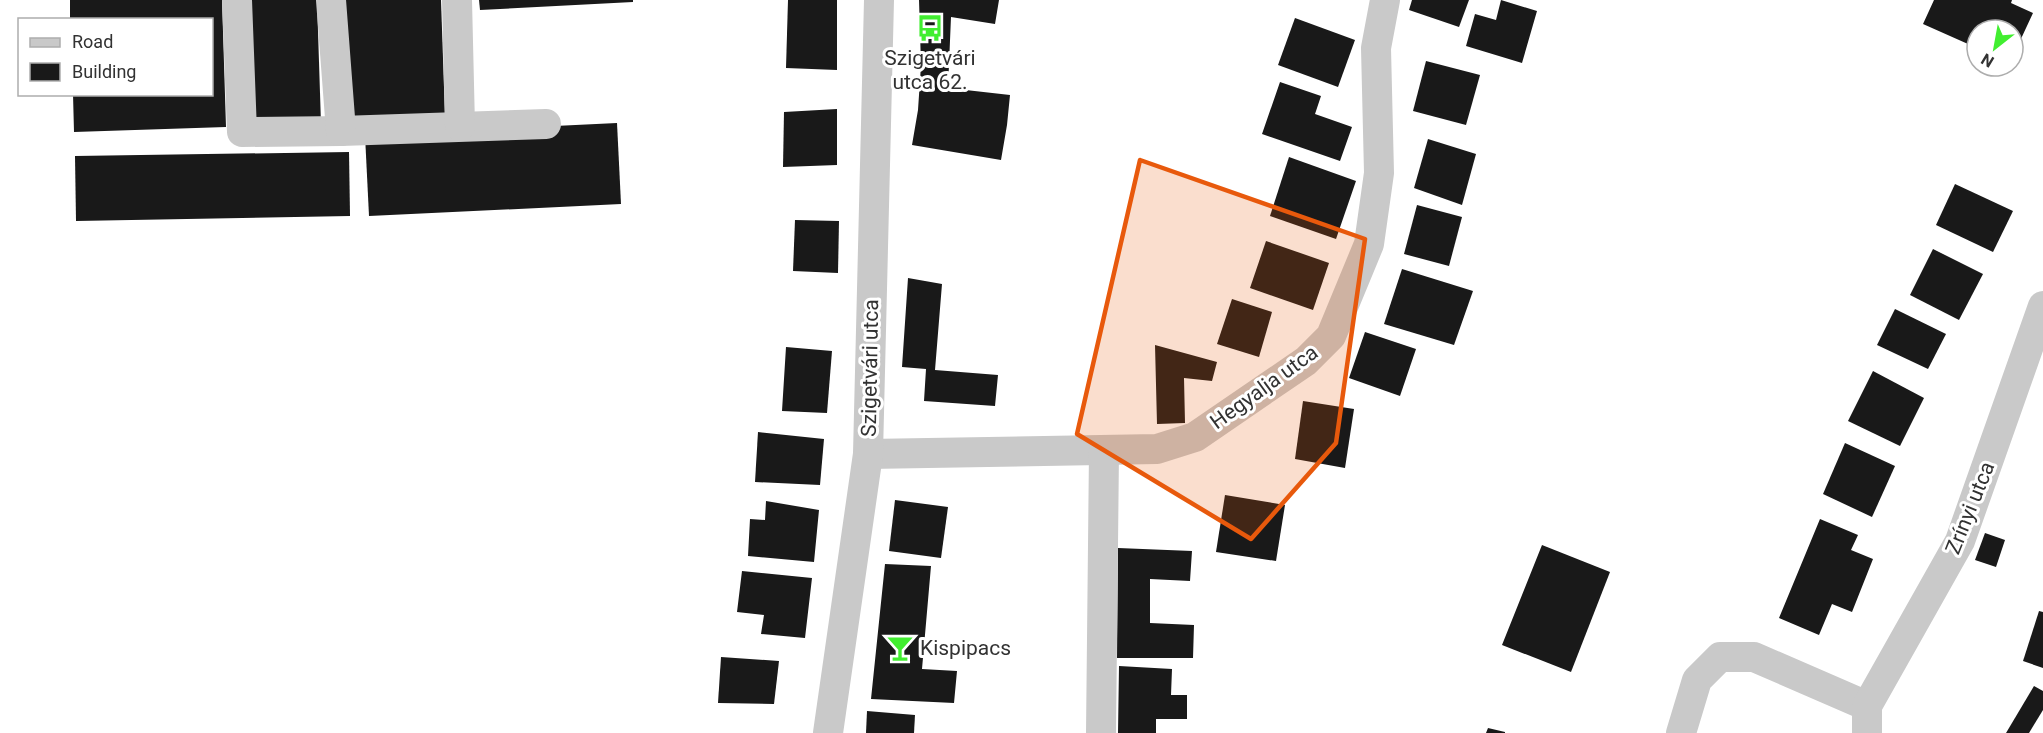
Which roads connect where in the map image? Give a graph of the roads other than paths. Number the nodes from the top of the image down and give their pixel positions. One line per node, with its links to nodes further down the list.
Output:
1 (237, 0): 8 (street)
2 (331, 0): 8 (street)
3 (457, 0): 7 (street)
4 (879, 0): 11 (street, Szigetvári utca)
5 (1385, 0): 10 (street, Hegyalja utca)
6 (546, 124): 7 (street)
7 (460, 126): 8 (street)
8 (341, 131)
9 (2043, 306): 12 (street, Zrínyi utca)
10 (1104, 451): 11 (street, Hegyalja utca); 14 (street)
11 (868, 454): 13 (street, Szigetvári utca)
12 (1867, 720): 15 (street)
13 (828, 733)
14 (1101, 733)
15 (1681, 733)

